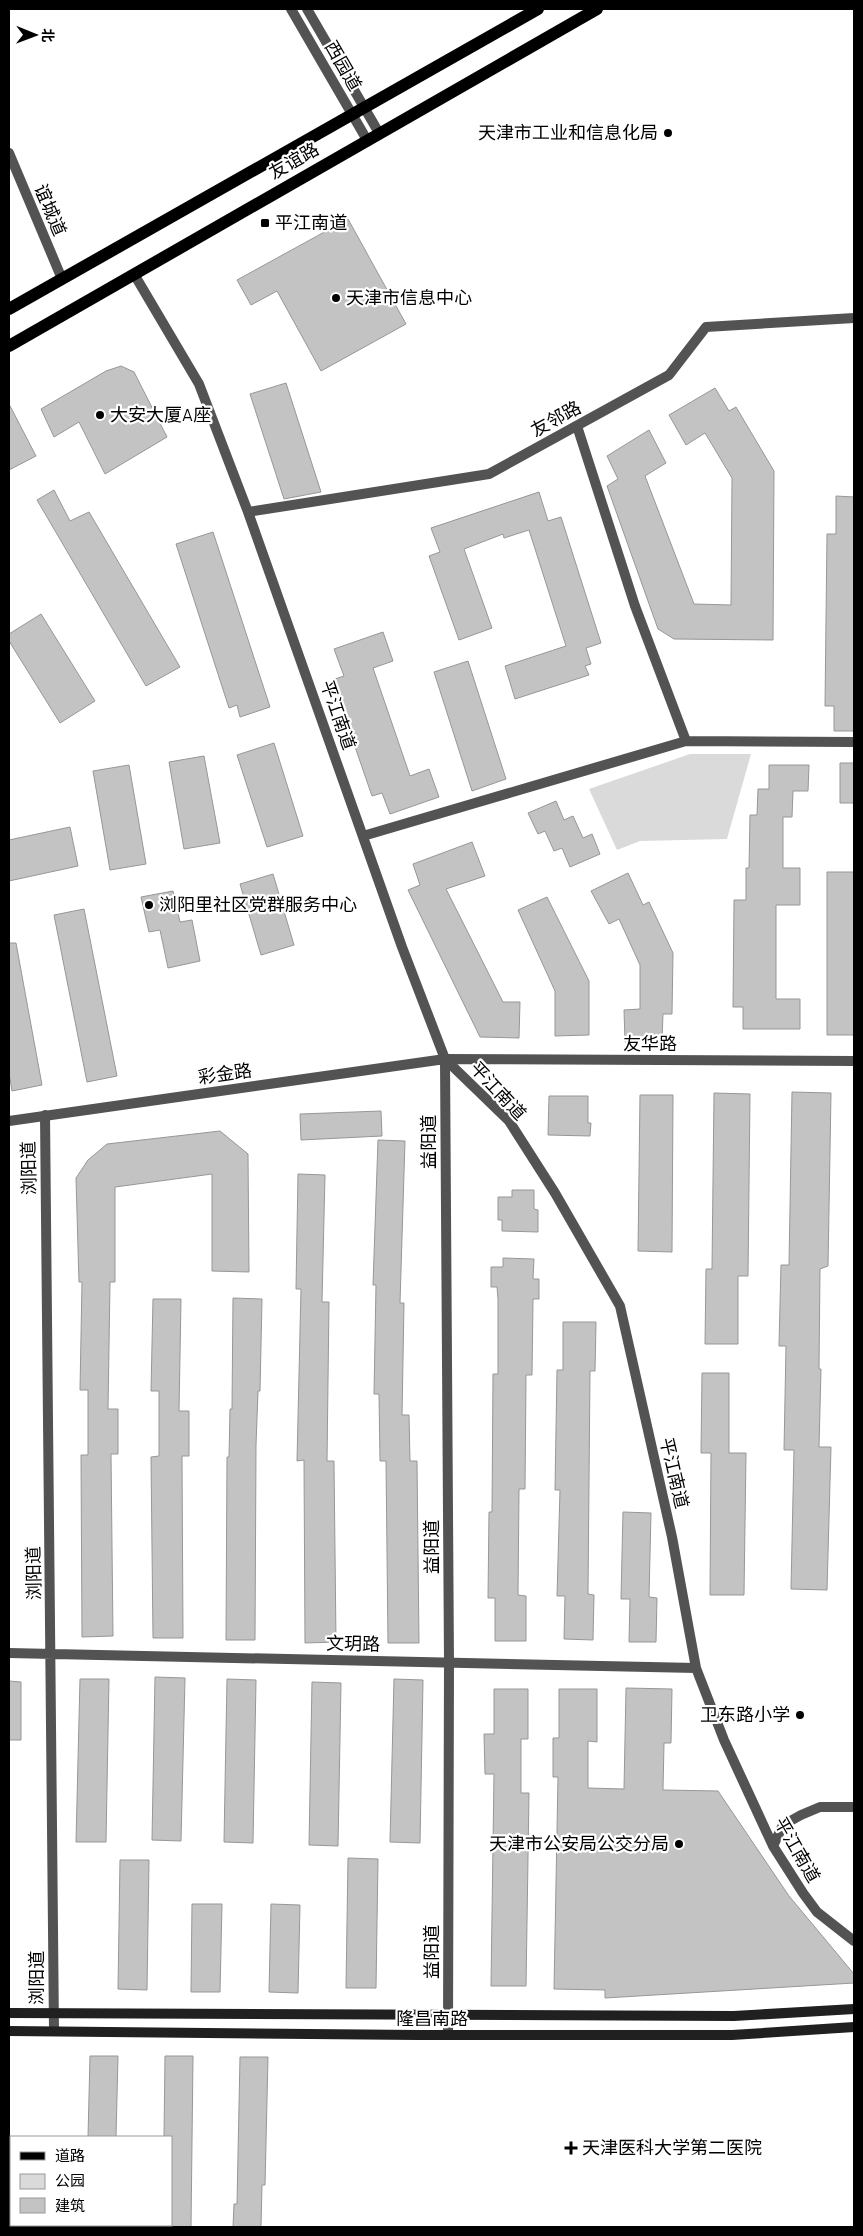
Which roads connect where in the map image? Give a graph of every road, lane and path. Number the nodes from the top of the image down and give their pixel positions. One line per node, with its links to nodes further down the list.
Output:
1 (291, 9): 6 (street, 西园道)
2 (307, 9): 5 (street, 西园道)
3 (538, 9): 5 (main road, 友谊路)
4 (597, 9): 7 (main road, 友谊路)
5 (364, 107): 6 (main road, 友谊路); 7 (street, 西园道)
6 (352, 114): 8 (street, 西园道); 11 (main road, 友谊路)
7 (379, 133): 8 (main road, 友谊路)
8 (367, 140): 10 (main road, 友谊路)
9 (9, 153): 11 (street, 谊城道)
10 (134, 274): 14 (main road, 友谊路); 16 (street, 平江南道)
11 (62, 279): 12 (main road, 友谊路)
12 (9, 309)
13 (854, 318): 15 (street, 友邻路)
14 (9, 346)
15 (577, 426): 16 (street, 友邻路); 17 (street)
16 (248, 512): 19 (street, 平江南道)
17 (686, 741): 18 (street); 19 (street)
18 (854, 742)
19 (363, 836): 20 (street, 平江南道)
20 (445, 1059): 21 (street, 友华路); 22 (street, 彩金路); 26 (street, 益阳道); 27 (street, 平江南道)
21 (854, 1061)
22 (45, 1115): 23 (street, 彩金路); 25 (street, 浏阳道)
23 (9, 1121)
24 (9, 1653): 25 (street, 文玥路)
25 (51, 1653): 26 (street, 文玥路); 33 (street, 浏阳道)
26 (449, 1662): 27 (street, 文玥路); 34 (street, 益阳道)
27 (696, 1668): 29 (street, 平江南道)
28 (854, 1806): 29 (street)
29 (773, 1846): 30 (street, 平江南道)
30 (854, 1941)
31 (854, 2009): 34 (main road, 隆昌南路)
32 (9, 2012): 33 (main road, 隆昌南路)
33 (54, 2013): 34 (main road, 隆昌南路); 37 (street, 浏阳道)
34 (448, 2016): 38 (street, 益阳道)
35 (854, 2027): 38 (main road, 隆昌南路)
36 (9, 2031): 37 (main road, 隆昌南路)
37 (54, 2031): 38 (main road, 隆昌南路)
38 (448, 2035)

